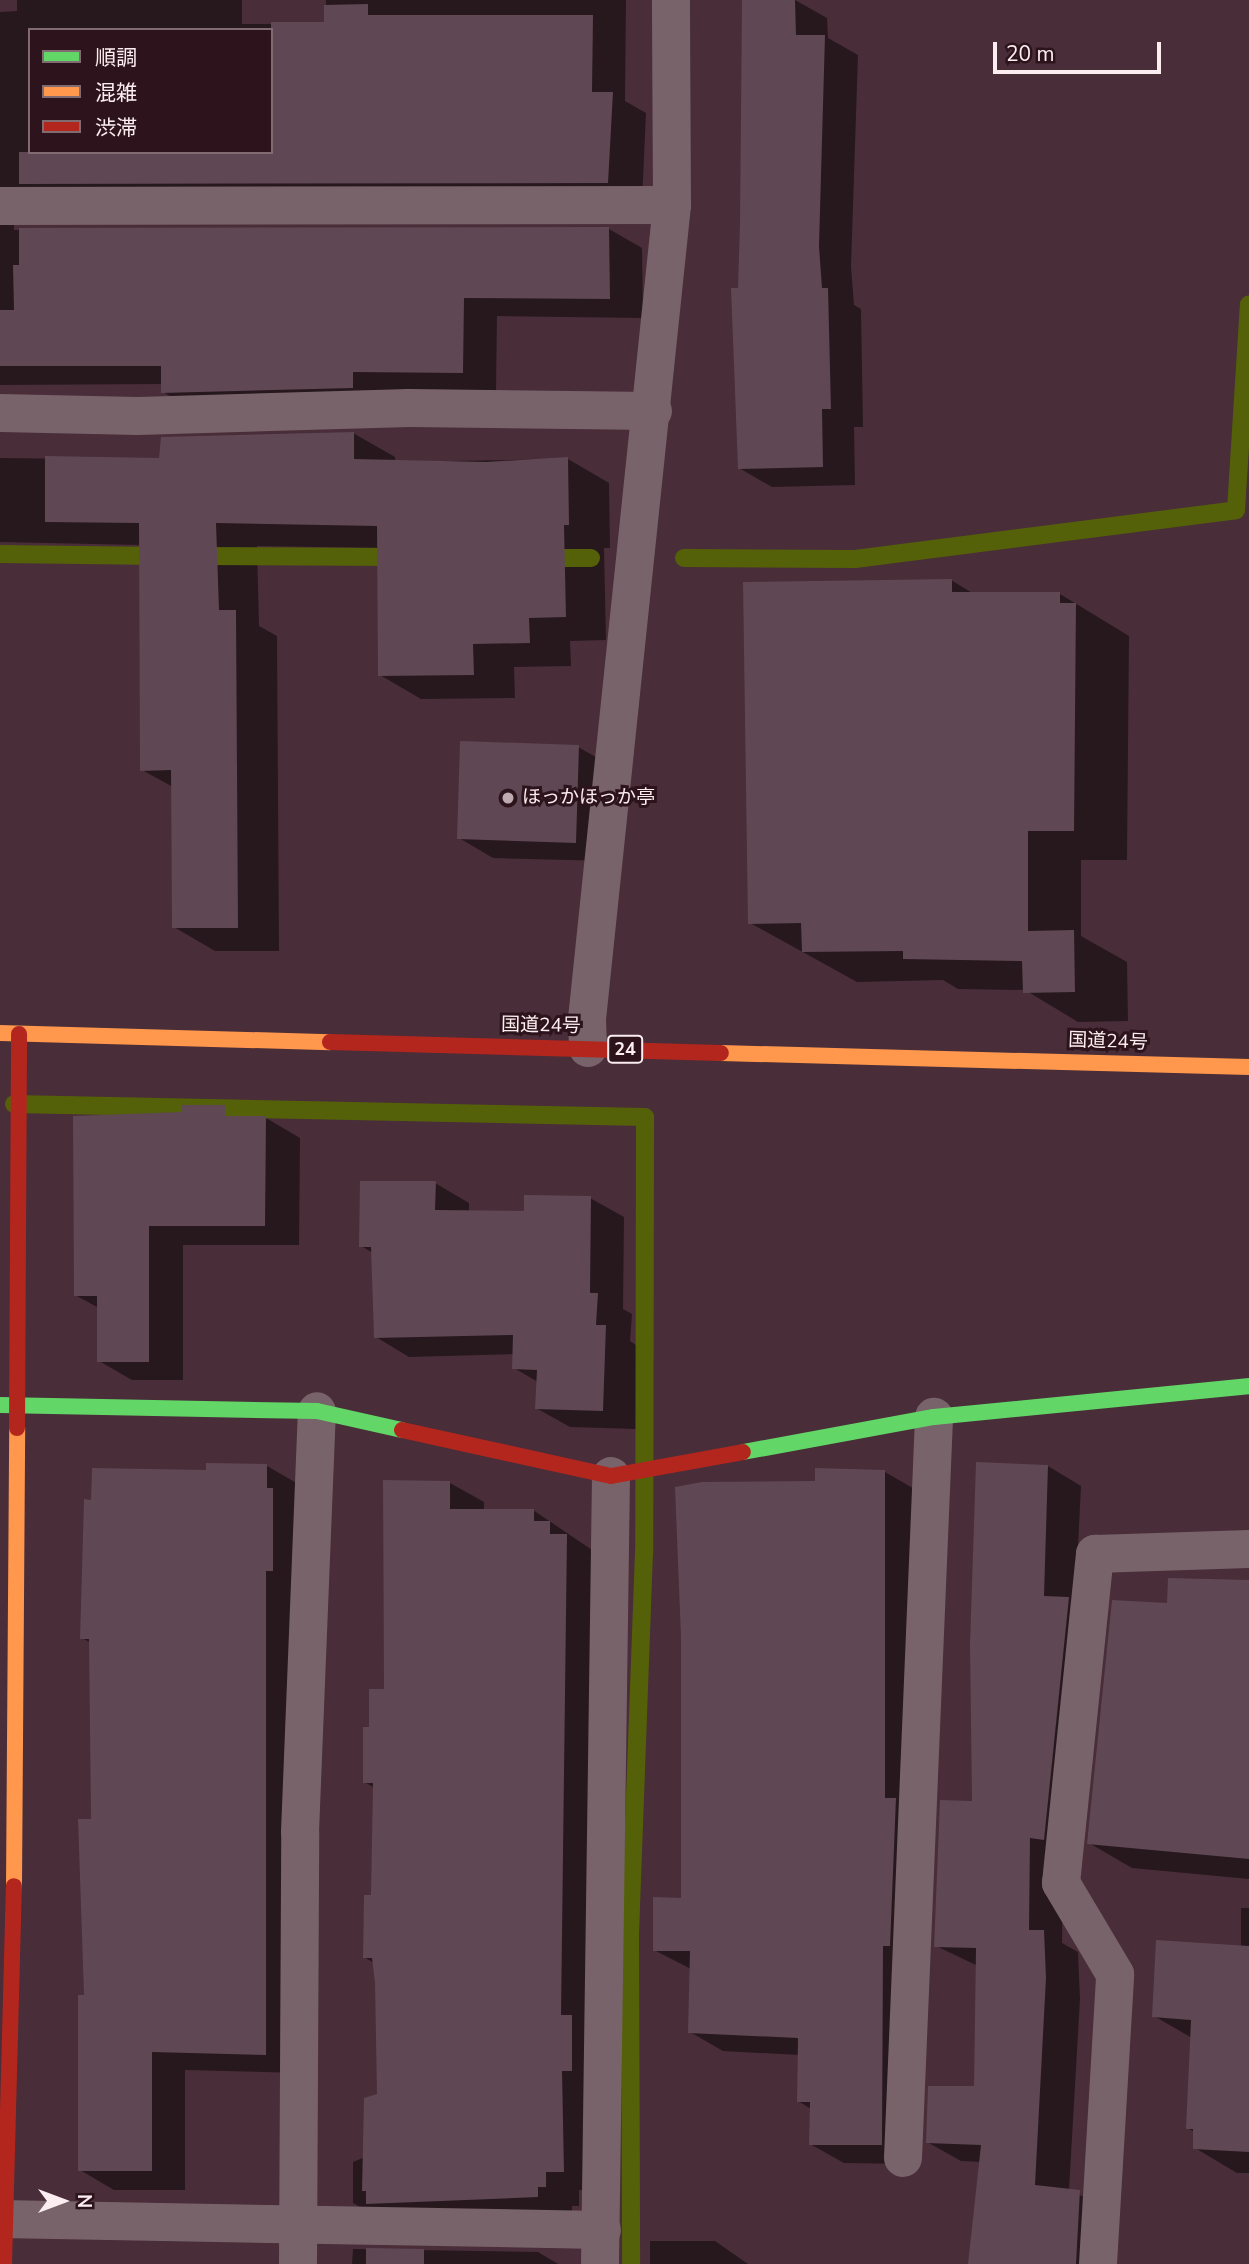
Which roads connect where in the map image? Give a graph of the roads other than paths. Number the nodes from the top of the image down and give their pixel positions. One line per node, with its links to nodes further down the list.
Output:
1 (671, 0): 2 (street)
2 (672, 205): 3 (street); 4 (street)
3 (0, 206)
4 (653, 411): 5 (street); 8 (street)
5 (0, 413)
6 (0, 1033): 7 (main road, 国道24号 / 24)
7 (19, 1034): 8 (main road, 国道24号 / 24); 11 (main road)
8 (588, 1048): 9 (main road, 国道24号 / 24)
9 (1249, 1067)
10 (1249, 1386): 14 (main road)
11 (18, 1404): 12 (main road); 13 (main road); 18 (main road)
12 (0, 1405)
13 (317, 1411): 15 (main road); 19 (street)
14 (934, 1418): 15 (main road); 17 (street)
15 (611, 1476): 20 (street)
16 (1249, 1549): 23 (street)
17 (903, 2158)
18 (2, 2219): 19 (street); 21 (main road)
19 (299, 2221): 20 (street); 22 (street)
20 (601, 2247)
21 (4, 2264)
22 (298, 2264)
23 (1098, 2264)

